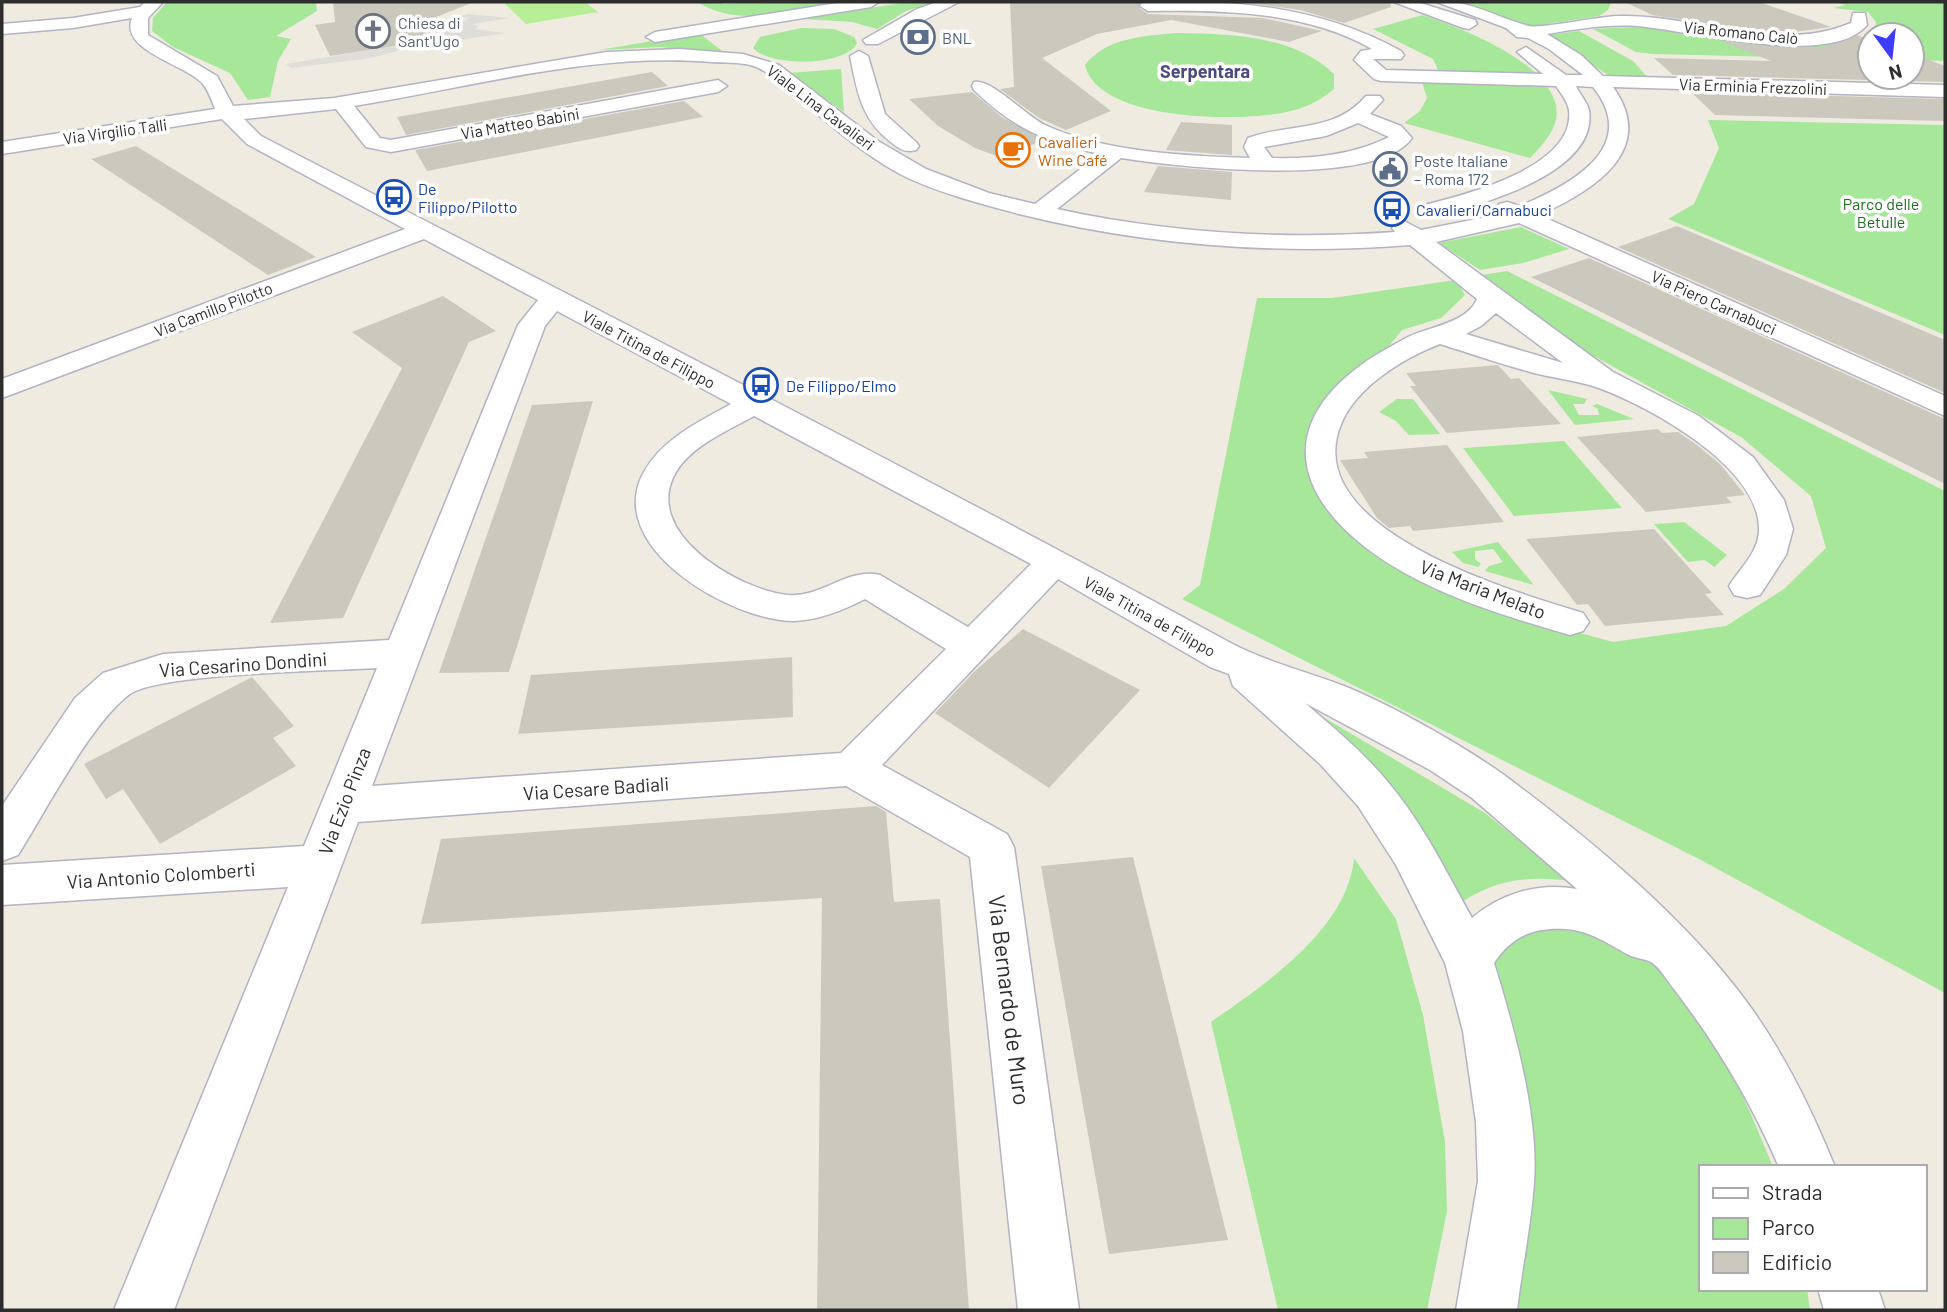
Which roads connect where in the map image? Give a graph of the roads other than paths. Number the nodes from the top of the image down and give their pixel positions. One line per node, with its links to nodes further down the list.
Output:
1 (871, 2): 10 (street)
2 (951, 2): 21 (street)
3 (1445, 2): 17 (street, Viale Lina Cavalieri)
4 (1624, 4): 11 (street)
5 (1405, 5): 18 (street)
6 (149, 6): 15 (street); 31 (street, Viale Titina de Filippo)
7 (1148, 6): 20 (street)
8 (689, 12): 10 (street); 14 (street); 19 (street)
9 (1858, 16): 11 (street, Via Romano Calò)
10 (758, 20): 12 (street); 14 (street)
11 (1611, 20): 17 (street, Via Romano Calò)
12 (800, 24): 13 (street); 22 (street)
13 (837, 25)
14 (715, 27): 19 (street); 22 (street)
15 (2, 29)
16 (857, 29): 21 (street)
17 (1527, 32): 18 (street, Via Romano Calò); 26 (street, Viale Lina Cavalieri)
18 (1497, 36): 25 (street)
19 (626, 42): 31 (street)
20 (1389, 51): 24 (street); 24 (street)
21 (856, 53): 37 (street, Viale Lina Cavalieri)
22 (753, 59): 23 (street); 30 (street, Viale Lina Cavalieri); 37 (street, Viale Lina Cavalieri)
23 (800, 66)
24 (1390, 75): 25 (street, Via Erminia Frezzolini); 32 (street)
25 (1562, 80): 26 (street, Via Erminia Frezzolini); 36 (street)
26 (1600, 81): 29 (street, Via Erminia Frezzolini); 38 (street, Viale Lina Cavalieri)
27 (718, 86): 30 (street, Via Matteo Babini)
28 (981, 86): 34 (street)
29 (1945, 91)
30 (341, 102): 31 (street, Viale Lina Cavalieri)
31 (228, 114): 33 (street, Via Virgilio Talli); 40 (street, Viale Titina de Filippo)
32 (1354, 116): 35 (street); 35 (street)
33 (2, 148)
34 (1114, 153): 35 (street); 37 (street)
35 (1265, 164)
36 (1483, 198): 38 (street, Via Piero Carnabuci); 41 (street)
37 (1048, 206): 39 (street, Viale Lina Cavalieri); 41 (street, Viale Lina Cavalieri)
38 (1521, 216): 41 (street, Viale Lina Cavalieri); 48 (street, Via Piero Carnabuci)
39 (1336, 222)
40 (426, 230): 43 (street, Viale Titina de Filippo); 46 (street, Via Camillo Pilotto)
41 (1415, 237): 42 (street)
42 (1491, 297): 44 (street, Via Maria Melato); 45 (street)
43 (553, 298): 47 (street, Viale Titina de Filippo); 53 (street, Via Ezio Pinza)
44 (1437, 334): 45 (street); 51 (street, Via Maria Melato)
45 (1606, 381): 50 (street)
46 (2, 390)
47 (753, 404): 49 (street, Viale Titina de Filippo); 52 (street)
48 (1945, 407)
49 (1054, 562): 52 (street); 54 (street, Viale Titina de Filippo)
50 (1747, 586)
51 (1570, 621)
52 (971, 647): 55 (street)
53 (402, 653): 56 (street, Via Ezio Pinza); 57 (street, Via Cesarino Dondini)
54 (1224, 657): 60 (street, Viale Titina de Filippo); 61 (street, Viale Titina de Filippo)
55 (852, 769): 56 (street, Via Cesare Badiali); 65 (street, Via Bernardo de Muro)
56 (340, 806): 58 (street, Via Ezio Pinza)
57 (2, 842)
58 (320, 865): 59 (street, Via Antonio Colomberti); 64 (street, Via Ezio Pinza)
59 (2, 885)
60 (1469, 960): 61 (street); 66 (street, Viale Titina de Filippo)
61 (1701, 982): 62 (street, Viale Titina de Filippo)
62 (1806, 1165)
63 (1849, 1291): 67 (street)
64 (144, 1310)
65 (1049, 1310)
66 (1486, 1310)
67 (1854, 1310)

